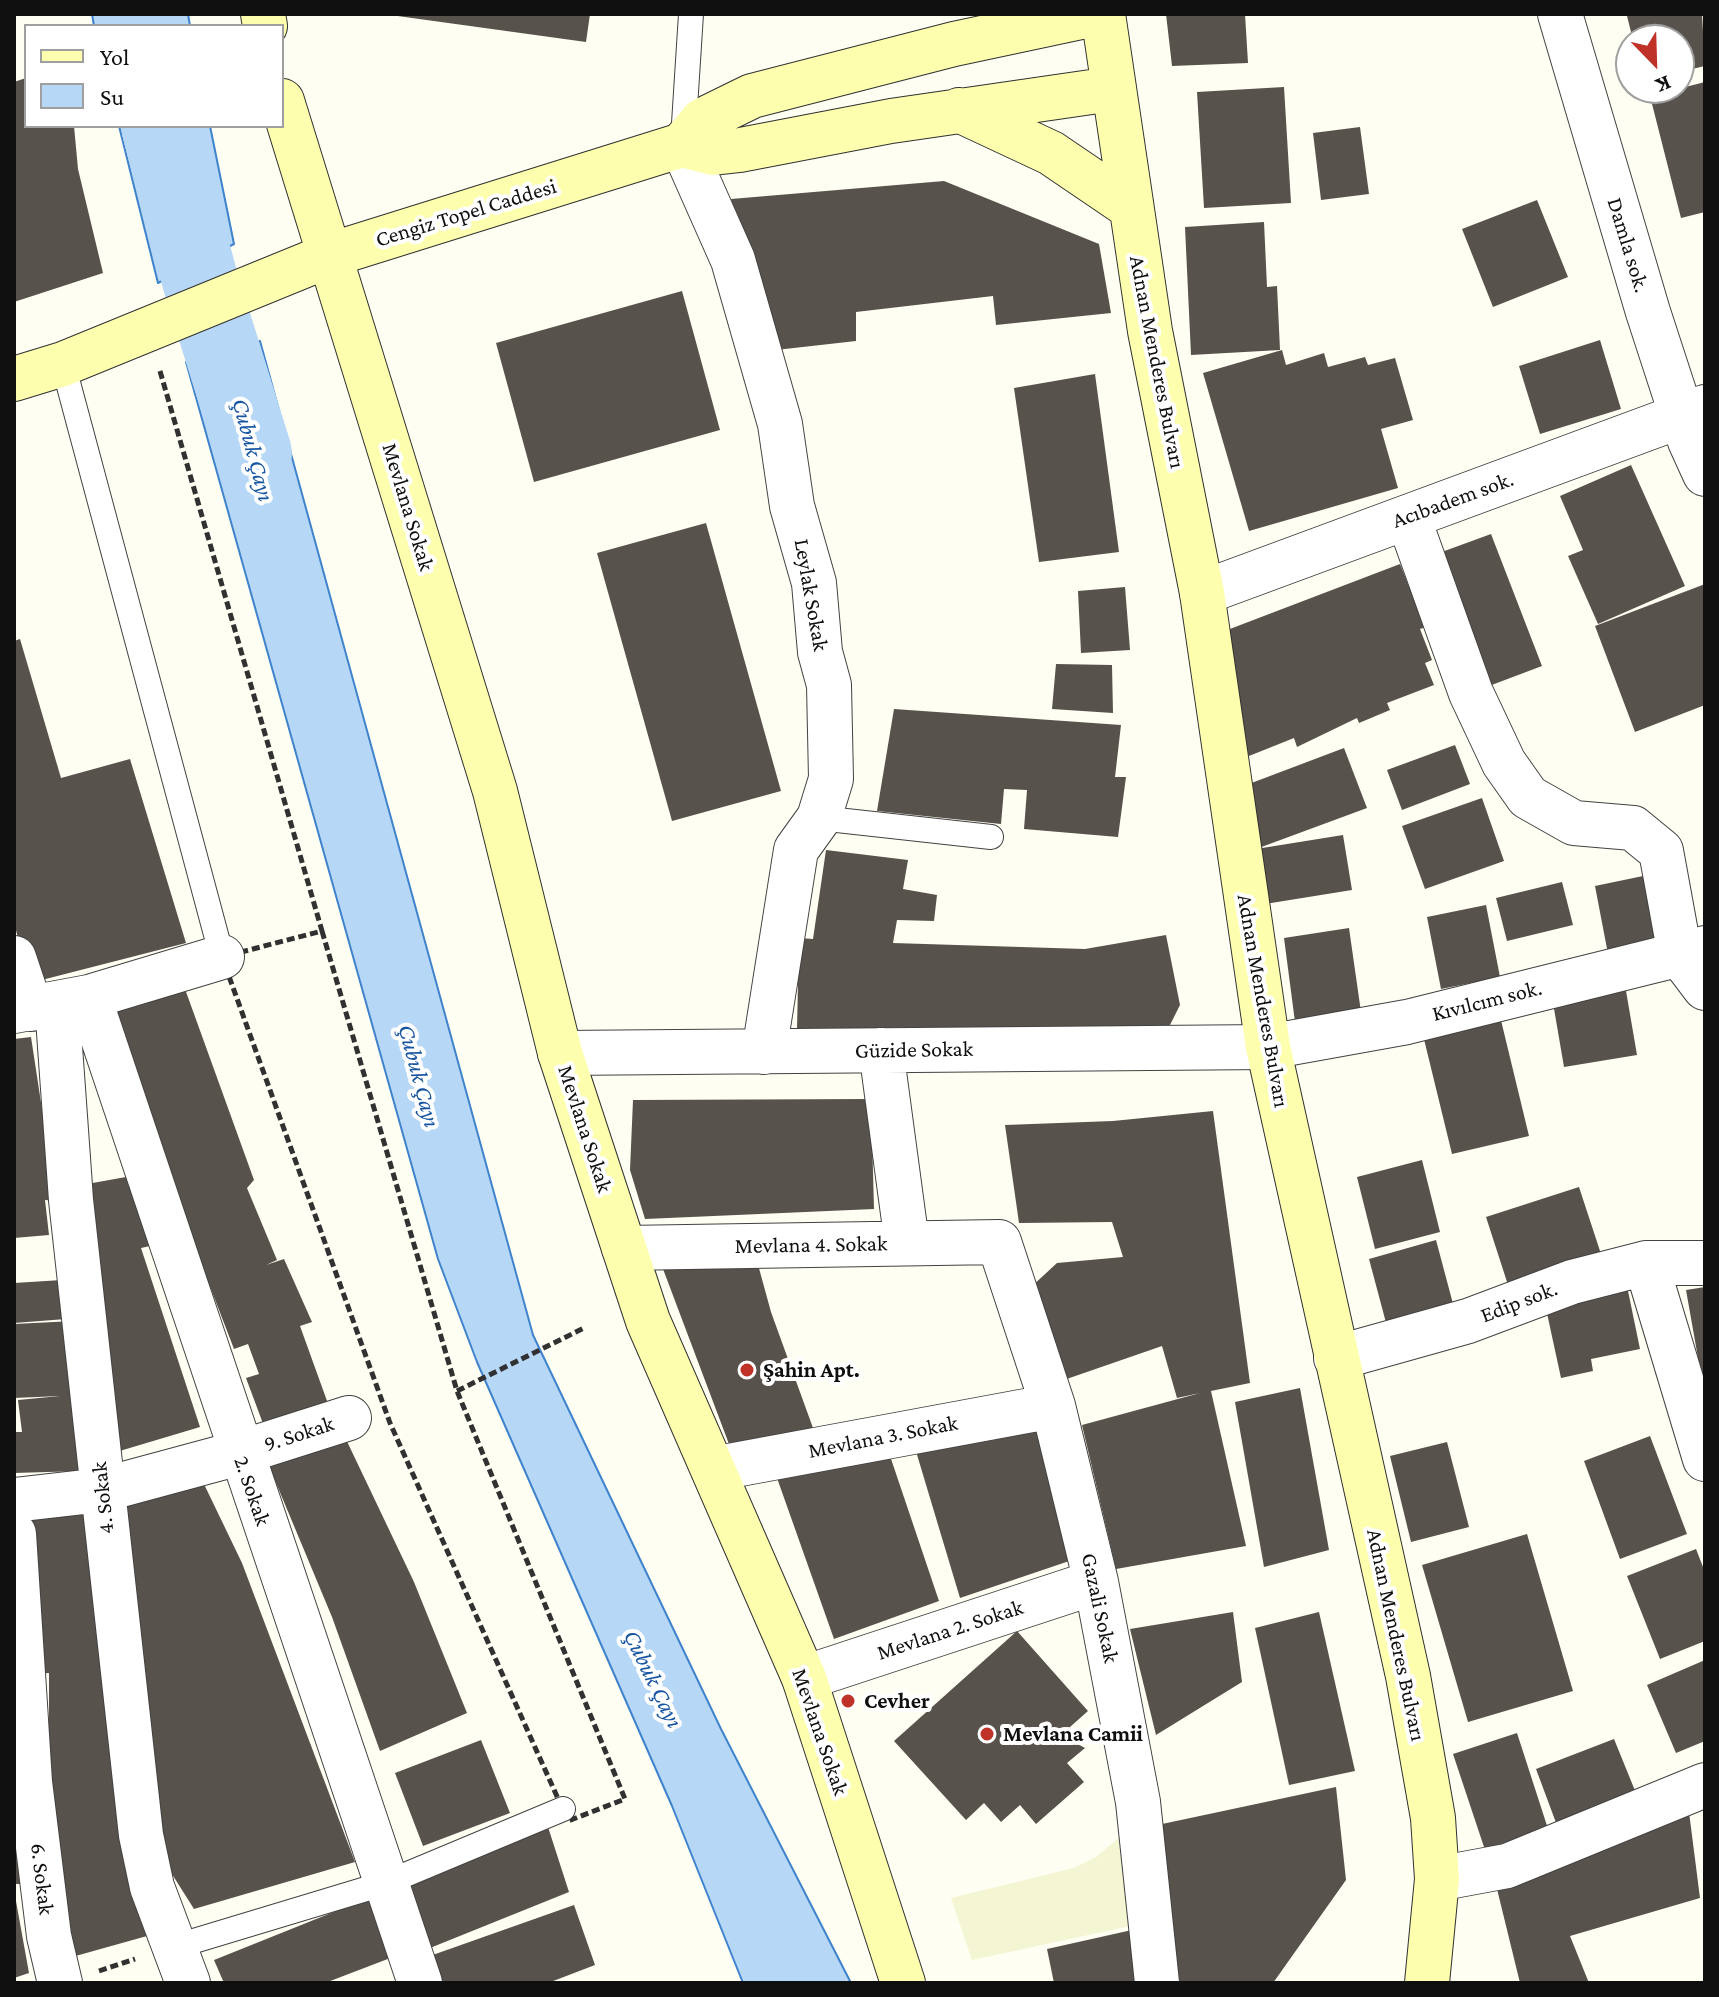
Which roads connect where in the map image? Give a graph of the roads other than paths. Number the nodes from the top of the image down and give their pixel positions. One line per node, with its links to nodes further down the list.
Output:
1 (691, 14): 10 (lane)
2 (946, 14): 6 (main road)
3 (1095, 14): 6 (main road)
4 (1103, 14): 7 (main road, Adnan Menderes Bulvarı)
5 (1560, 14): 15 (street, Damla sok.)
6 (879, 63): 10 (main road)
7 (1112, 89): 9 (main road); 11 (main road, Adnan Menderes Bulvarı)
8 (284, 107): 12 (main road, Mevlana Sokak)
9 (959, 110): 10 (main road); 11 (main road)
10 (682, 145): 12 (main road, Cengiz Topel Caddesi); 19 (street, Leylak Sokak)
11 (1129, 206): 18 (main road, Adnan Menderes Bulvarı)
12 (330, 255): 13 (main road, Cengiz Topel Caddesi); 28 (main road, Mevlana Sokak)
13 (63, 364): 14 (main road); 21 (lane)
14 (14, 379)
15 (1694, 412): 16 (street, Damla sok.); 17 (street, Acıbadem sok.)
16 (1705, 474)
17 (1408, 517): 18 (street, Acıbadem sok.); 23 (street)
18 (1202, 593): 25 (main road, Adnan Menderes Bulvarı)
19 (819, 818): 20 (lane); 27 (street, Leylak Sokak)
20 (991, 837)
21 (222, 957): 24 (street)
22 (14, 958): 24 (street, 4. Sokak)
23 (1697, 964): 25 (street, Kıvılcım sok.)
24 (48, 1005): 37 (street, 2. Sokak); 40 (street, 4. Sokak)
25 (1268, 1047): 26 (street, Güzide Sokak); 34 (main road, Adnan Menderes Bulvarı)
26 (881, 1050): 27 (street, Güzide Sokak); 30 (street)
27 (764, 1052): 28 (street, Güzide Sokak)
28 (560, 1053): 31 (main road, Mevlana Sokak)
29 (999, 1242): 30 (street, Mevlana 4. Sokak); 35 (street, Gazali Sokak)
30 (907, 1243): 31 (street, Mevlana 4. Sokak)
31 (624, 1248): 39 (main road, Mevlana Sokak)
32 (1646, 1263): 33 (street, Edip sok.); 34 (street, Edip sok.); 38 (street)
33 (1705, 1263)
34 (1336, 1358): 47 (main road, Adnan Menderes Bulvarı)
35 (1053, 1406): 39 (street, Mevlana 3. Sokak); 43 (street, Gazali Sokak)
36 (349, 1418): 37 (street, 9. Sokak)
37 (239, 1453): 40 (street, 9. Sokak); 48 (street, 2. Sokak)
38 (1705, 1459)
39 (713, 1469): 44 (main road, Mevlana Sokak)
40 (102, 1490): 41 (street, 9. Sokak); 49 (street, 4. Sokak)
41 (14, 1500)
42 (14, 1534): 50 (street, 6. Sokak)
43 (1096, 1582): 44 (street, Mevlana 2. Sokak); 53 (street, Gazali Sokak)
44 (804, 1678): 52 (main road, Mevlana Sokak)
45 (1705, 1785): 47 (street)
46 (563, 1809): 48 (lane)
47 (1437, 1879): 54 (main road, Adnan Menderes Bulvarı)
48 (386, 1883): 49 (lane); 51 (street, 2. Sokak)
49 (181, 1965)
50 (76, 1978)
51 (420, 1983)
52 (903, 1983)
53 (1157, 1983)
54 (1427, 1983)

